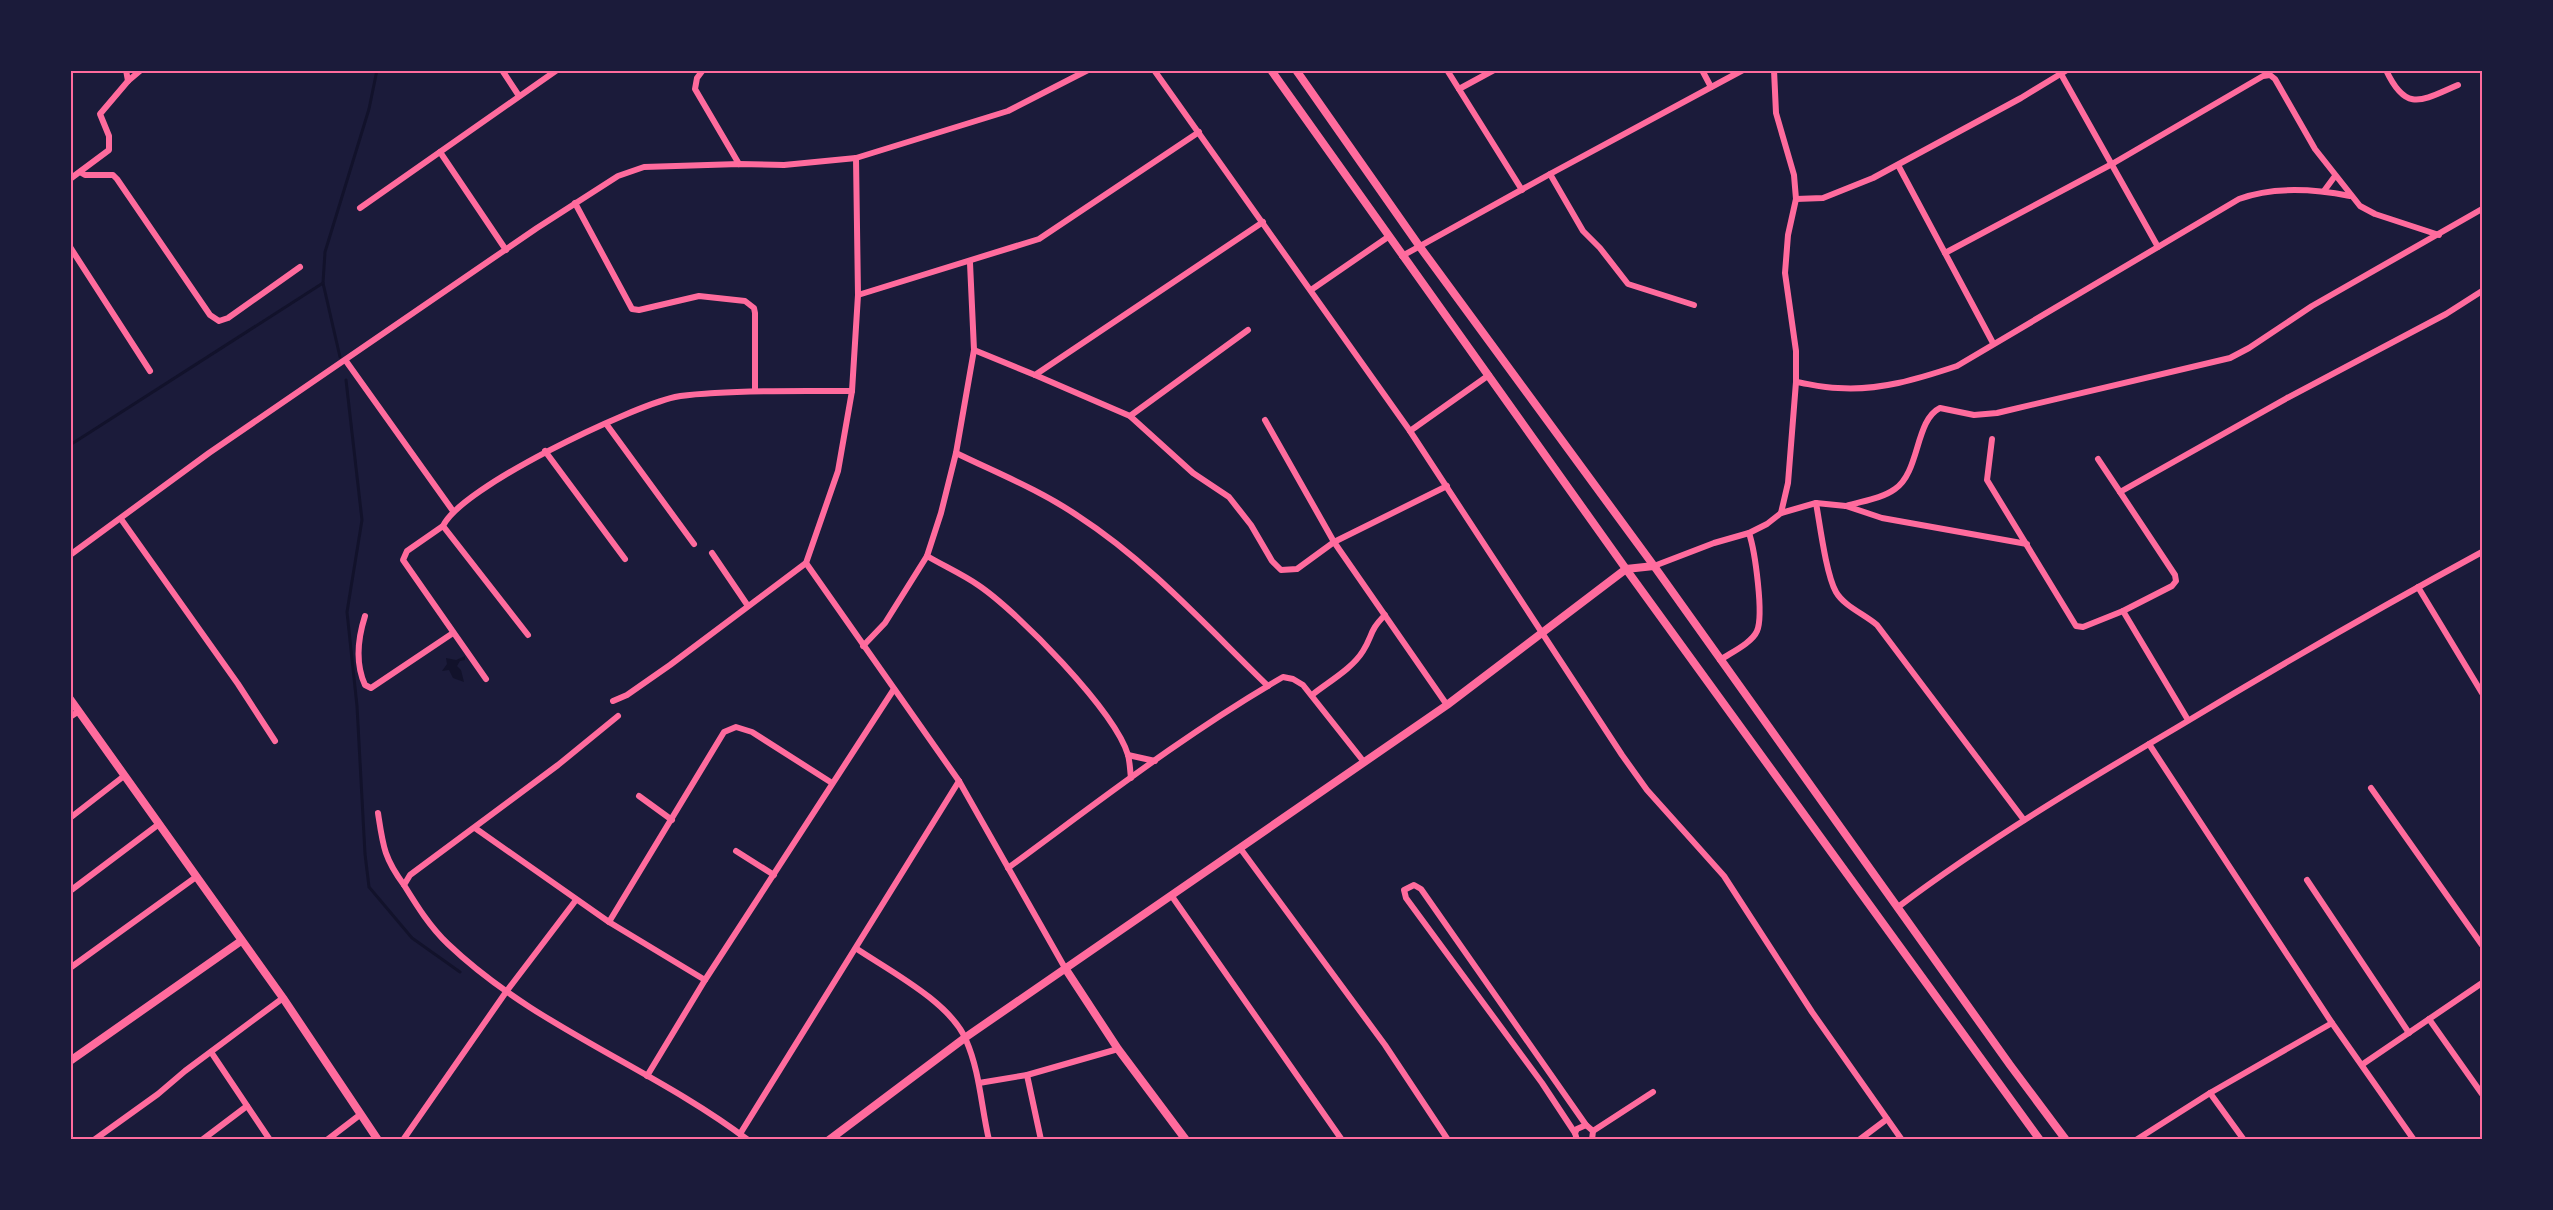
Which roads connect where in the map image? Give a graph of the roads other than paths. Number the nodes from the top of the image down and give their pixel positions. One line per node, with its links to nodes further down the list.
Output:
1 (126, 70): 19 (street)
2 (141, 70): 19 (street)
3 (502, 70): 23 (street)
4 (557, 70): 23 (street)
5 (704, 70): 27 (street)
6 (1088, 70): 17 (street)
7 (1154, 70): 24 (street)
8 (1271, 70): 43 (main road)
9 (1296, 70): 45 (main road)
10 (1447, 70): 22 (street)
11 (1494, 70): 22 (street)
12 (1702, 70): 21 (street)
13 (1743, 70): 21 (street)
14 (1774, 70): 37 (street)
15 (2051, 70): 18 (street)
16 (2386, 70): 20 (street)
17 (1077, 73): 26 (street)
18 (2061, 74): 28 (street); 29 (street)
19 (128, 81): 30 (street)
20 (2458, 85)
21 (1711, 87): 31 (street)
22 (1459, 89): 34 (street)
23 (519, 96): 25 (street)
24 (1199, 132): 41 (street); 50 (street)
25 (440, 152): 39 (street); 47 (street)
26 (856, 158): 27 (street); 54 (street)
27 (739, 164): 38 (street)
28 (2112, 164): 32 (street); 46 (street); 48 (street)
29 (1899, 165): 37 (street); 48 (street)
30 (80, 172): 33 (street); 51 (street)
31 (1550, 174): 34 (street); 55 (street)
32 (2335, 176): 35 (street); 36 (street)
33 (70, 179)
34 (1522, 190): 45 (street)
35 (2324, 191): 36 (street); 46 (street)
36 (2350, 196): 42 (street)
37 (1797, 199): 63 (street)
38 (575, 204): 47 (street); 64 (street)
39 (360, 208)
40 (2482, 209): 42 (street)
41 (1263, 222): 52 (street); 61 (street)
42 (2439, 236): 77 (street)
43 (1388, 237): 49 (main road); 52 (street)
44 (70, 247): 60 (street)
45 (1420, 247): 49 (street); 92 (main road)
46 (2158, 247): 57 (street)
47 (506, 250): 59 (street)
48 (1945, 253): 57 (street)
49 (1402, 256): 62 (main road)
50 (970, 262): 54 (street); 58 (street)
51 (300, 267)
52 (1311, 290): 69 (street)
53 (2482, 291): 75 (street)
54 (858, 295): 65 (street)
55 (1694, 305)
56 (1248, 330): 66 (street)
57 (1993, 343): 63 (street)
58 (974, 350): 61 (street); 72 (street)
59 (346, 361): 78 (street); 80 (street)
60 (150, 372)
61 (1035, 375): 66 (street)
62 (1489, 375): 69 (street); 93 (main road)
63 (1796, 382): 79 (street)
64 (755, 390): 65 (street); 68 (street)
65 (852, 391): 91 (street)
66 (1130, 416): 83 (street)
67 (1265, 420): 83 (street)
68 (607, 424): 71 (street); 84 (street)
69 (1410, 431): 74 (street)
70 (1992, 439): 85 (street)
71 (545, 451): 78 (street); 90 (street)
72 (956, 453): 89 (street); 105 (street)
73 (2098, 459): 75 (street)
74 (1447, 486): 83 (street); 99 (street)
75 (2120, 492): 96 (street)
76 (1816, 503): 77 (street); 79 (street); 130 (street)
77 (1846, 506): 85 (street)
78 (453, 511): 81 (street)
79 (1781, 513): 82 (street)
80 (121, 519): 88 (street); 116 (street)
81 (443, 526): 100 (street); 101 (street)
82 (1749, 533): 92 (street); 103 (street)
83 (1334, 542): 97 (street)
84 (694, 544)
85 (2027, 544): 96 (street)
86 (2482, 552): 94 (street)
87 (711, 554): 95 (street)
88 (70, 555)
89 (927, 556): 102 (street); 118 (street)
90 (625, 559)
91 (806, 563): 95 (street); 102 (street)
92 (1654, 566): 93 (street); 103 (main road)
93 (1626, 569): 99 (street); 192 (main road)
94 (2418, 587): 107 (street); 115 (street)
95 (748, 606): 110 (street)
96 (2122, 611): 115 (street)
97 (1385, 615): 108 (street); 111 (street)
98 (365, 616): 100 (street)
99 (1541, 632): 111 (street); 170 (street)
100 (453, 633): 104 (street)
101 (528, 635)
102 (863, 646): 106 (street)
103 (1720, 660): 143 (main road)
104 (486, 679)
105 (1268, 686): 108 (street); 119 (street)
106 (894, 689): 123 (street); 124 (street)
107 (2482, 693)
108 (1312, 695): 120 (street)
109 (70, 699): 112 (street)
110 (612, 701)
111 (1447, 705): 120 (street)
112 (79, 711): 114 (street); 121 (street)
113 (618, 716): 132 (street)
114 (70, 717)
115 (2188, 720): 117 (street)
116 (275, 741)
117 (2149, 744): 130 (street); 155 (street)
118 (1128, 755): 119 (street); 122 (street)
119 (1155, 761): 122 (street)
120 (1364, 762): 133 (street)
121 (124, 776): 128 (street); 131 (street)
122 (1131, 778): 135 (street)
123 (959, 781): 135 (street); 147 (street)
124 (832, 783): 129 (street); 136 (street)
125 (2371, 788): 146 (street)
126 (639, 796): 129 (street)
127 (378, 813): 139 (street)
128 (70, 818)
129 (672, 820): 144 (street)
130 (2024, 820): 143 (street)
131 (159, 824): 137 (street); 140 (street)
132 (475, 828): 139 (street); 142 (street)
133 (1240, 848): 141 (street); 189 (street)
134 (736, 851): 136 (street)
135 (1008, 868): 149 (street)
136 (774, 874): 150 (street)
137 (196, 877): 145 (street); 148 (street)
138 (2307, 880): 156 (street)
139 (404, 885): 152 (street)
140 (70, 891)
141 (1171, 895): 149 (street); 188 (street)
142 (576, 900): 144 (street); 152 (street)
143 (1898, 907): 193 (main road)
144 (609, 922): 150 (street)
145 (241, 941): 153 (street); 160 (street)
146 (2482, 945)
147 (856, 950): 157 (street); 173 (street)
148 (70, 968)
149 (1065, 968): 157 (street); 158 (street)
150 (705, 980): 162 (street)
151 (2482, 983): 154 (street)
152 (506, 992): 162 (street); 182 (street)
153 (283, 998): 159 (street); 169 (street)
154 (2429, 1019): 156 (street); 167 (street)
155 (2332, 1023): 161 (street); 166 (street)
156 (2409, 1032): 161 (street)
157 (966, 1037): 164 (street); 184 (street)
158 (1118, 1049): 163 (street); 187 (street)
159 (211, 1052): 168 (street); 177 (street)
160 (70, 1061)
161 (2363, 1064): 196 (street)
162 (647, 1076): 173 (street)
163 (1027, 1076): 164 (street); 186 (street)
164 (979, 1083): 175 (street)
165 (1653, 1092): 172 (street)
166 (2210, 1093): 194 (street); 195 (street)
167 (2482, 1094)
168 (247, 1106): 178 (street); 179 (street)
169 (361, 1114): 180 (street); 181 (street)
170 (1887, 1119): 190 (street); 191 (street)
171 (1586, 1125): 172 (street); 174 (street); 174 (street)
172 (1593, 1131): 176 (street)
173 (740, 1134): 183 (street)
174 (1576, 1136)
175 (988, 1138): 185 (street)
176 (1592, 1139)
177 (94, 1140)
178 (202, 1140)
179 (270, 1140)
180 (327, 1140)
181 (378, 1140)
182 (403, 1140)
183 (748, 1140)
184 (829, 1140)
185 (978, 1140)
186 (1041, 1140)
187 (1186, 1140)
188 (1342, 1140)
189 (1448, 1140)
190 (1858, 1140)
191 (1902, 1140)
192 (2040, 1140)
193 (2066, 1140)
194 (2136, 1140)
195 (2244, 1140)
196 (2414, 1140)

